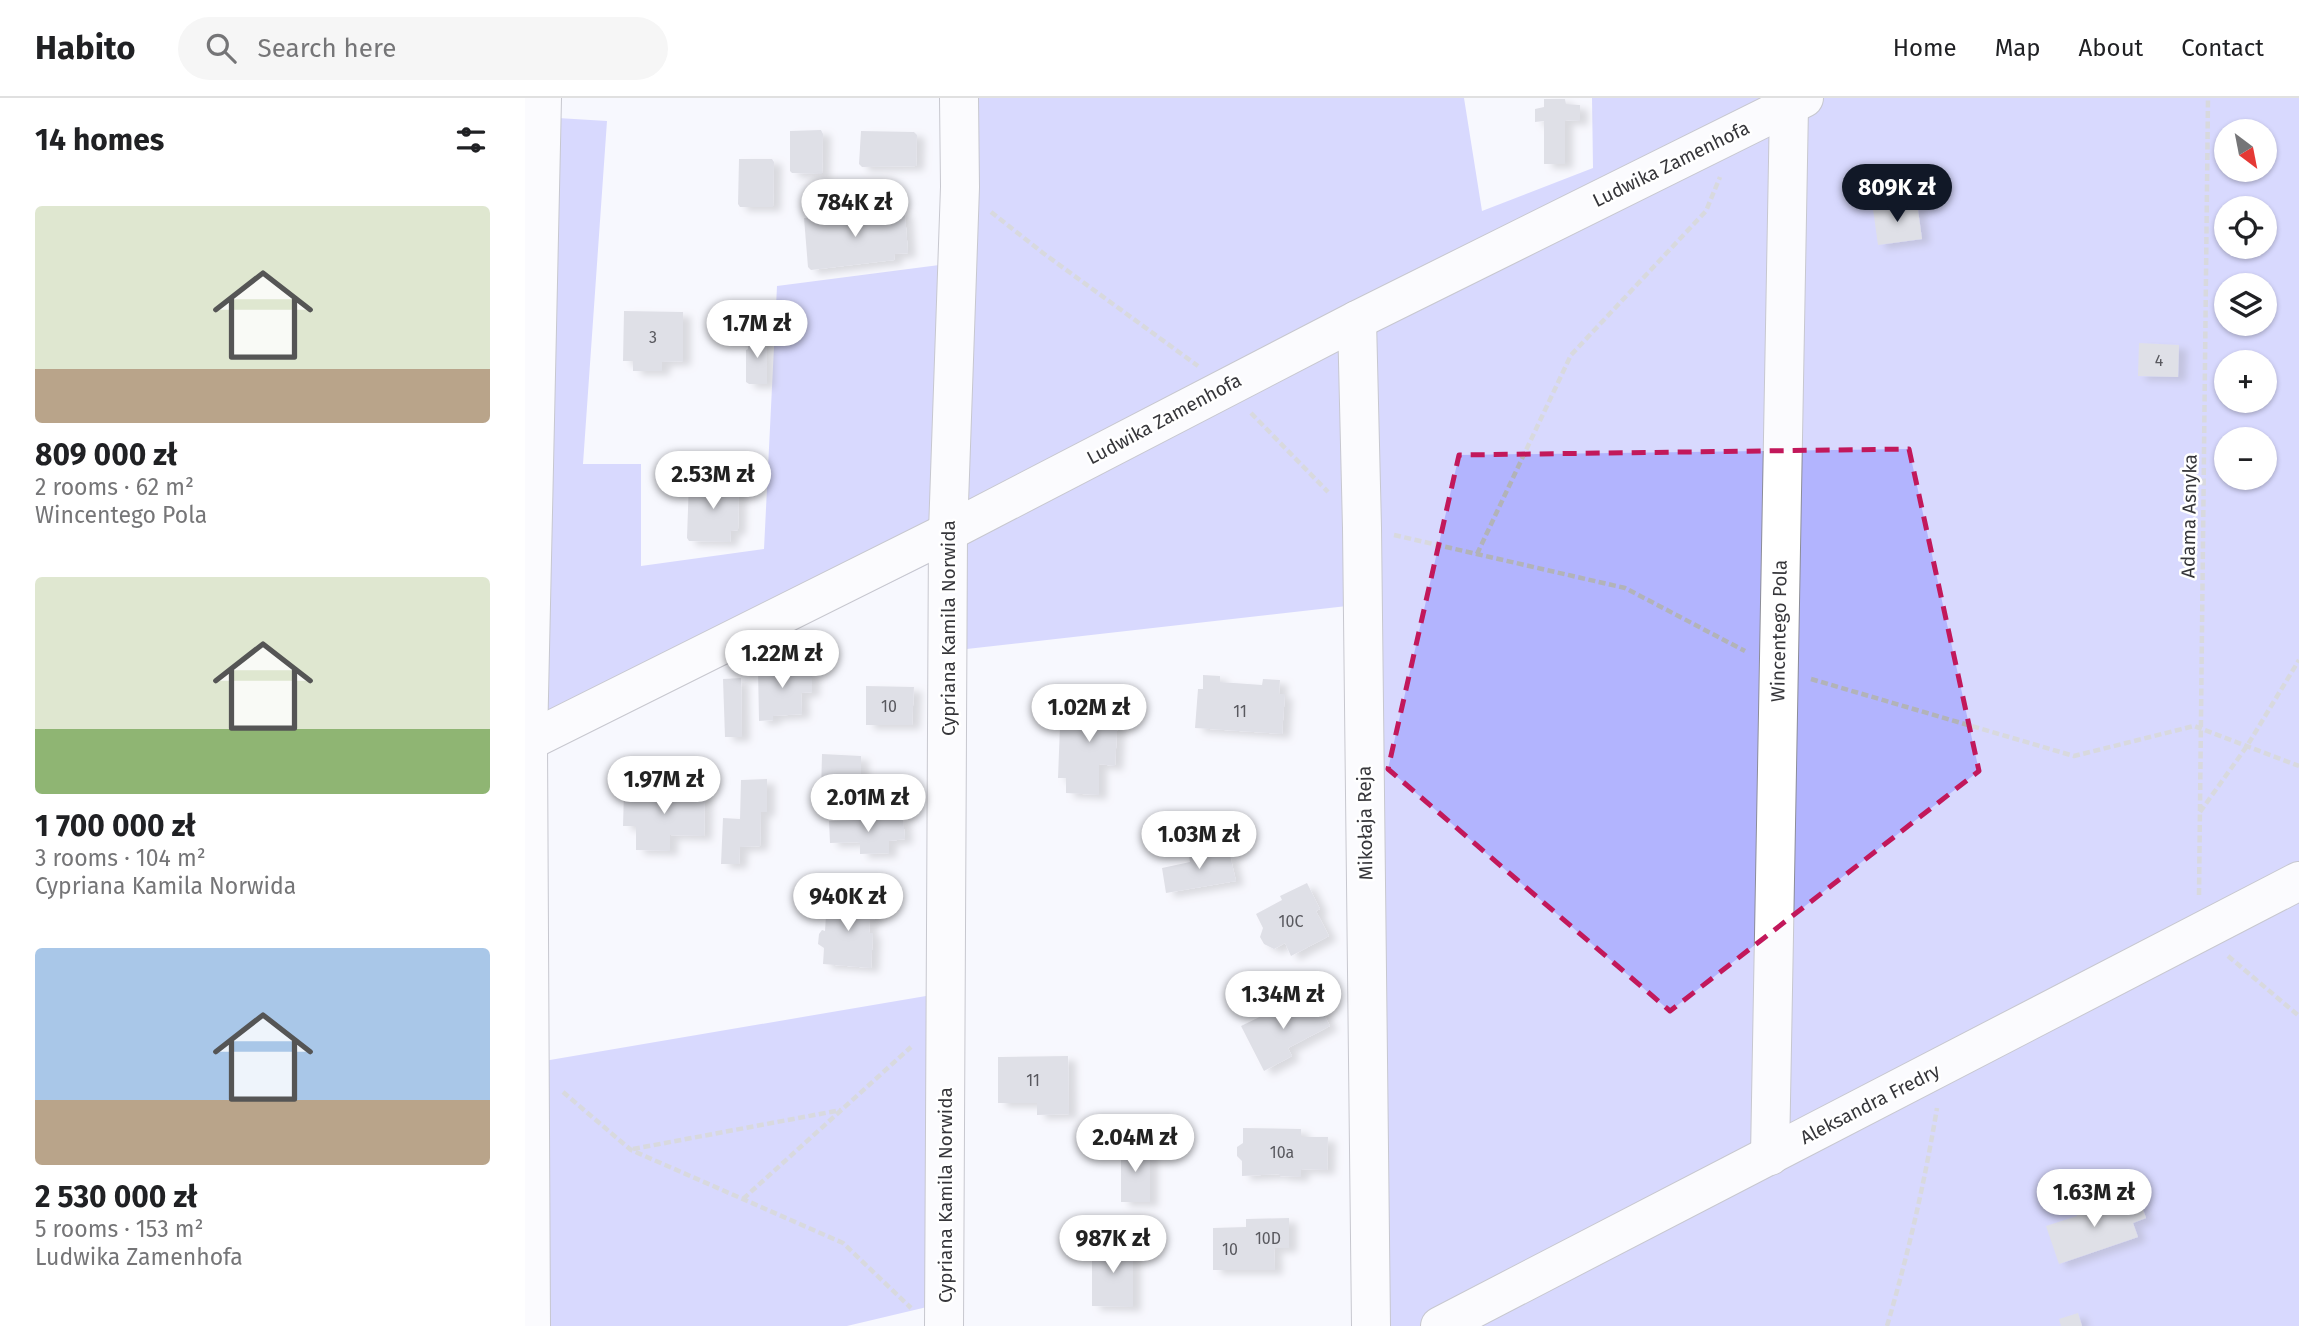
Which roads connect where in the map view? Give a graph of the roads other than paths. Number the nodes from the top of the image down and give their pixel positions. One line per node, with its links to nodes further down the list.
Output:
1 (543, 98): 6 (street)
2 (959, 98): 5 (street, Cypriana Kamila Norwida)
3 (1797, 102): 4 (street, Ludwika Zamenhofa); 8 (street, Wincentego Pola)
4 (1357, 320): 5 (street, Ludwika Zamenhofa); 11 (street, Mikołaja Reja)
5 (949, 532): 6 (street, Ludwika Zamenhofa); 9 (street, Cypriana Kamila Norwida)
6 (526, 742): 10 (street)
7 (2299, 881): 8 (street, Aleksandra Fredry)
8 (1770, 1156): 12 (street, Aleksandra Fredry)
9 (932, 1321)
10 (531, 1326)
11 (1371, 1326)
12 (1440, 1326)

